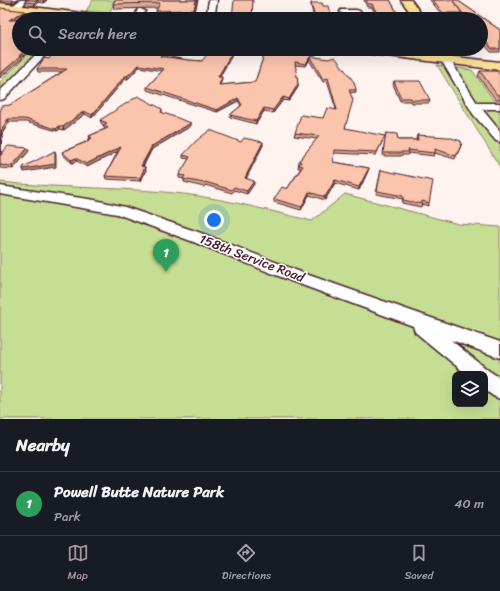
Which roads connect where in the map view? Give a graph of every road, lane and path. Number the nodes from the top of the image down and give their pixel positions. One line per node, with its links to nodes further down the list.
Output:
1 (24, 0): 5 (street)
2 (213, 0): 7 (street)
3 (406, 0): 10 (main road)
4 (0, 6): 5 (main road)
5 (15, 8): 6 (main road)
6 (40, 12)
7 (211, 12)
8 (344, 12): 9 (street)
9 (357, 12)
10 (415, 12)
11 (39, 56): 16 (street)
12 (413, 56): 14 (main road)
13 (443, 56): 14 (main road)
14 (446, 60): 15 (main road); 17 (street)
15 (500, 66)
16 (0, 97)
17 (475, 106): 18 (street); 19 (street)
18 (500, 106)
19 (500, 138)
20 (0, 190): 21 (street, 158th Service Road)
21 (408, 317): 22 (street, 158th Service Road); 23 (street, 158th Service Road)
22 (500, 350)
23 (476, 371)
24 (488, 380): 25 (street)
25 (500, 390)

